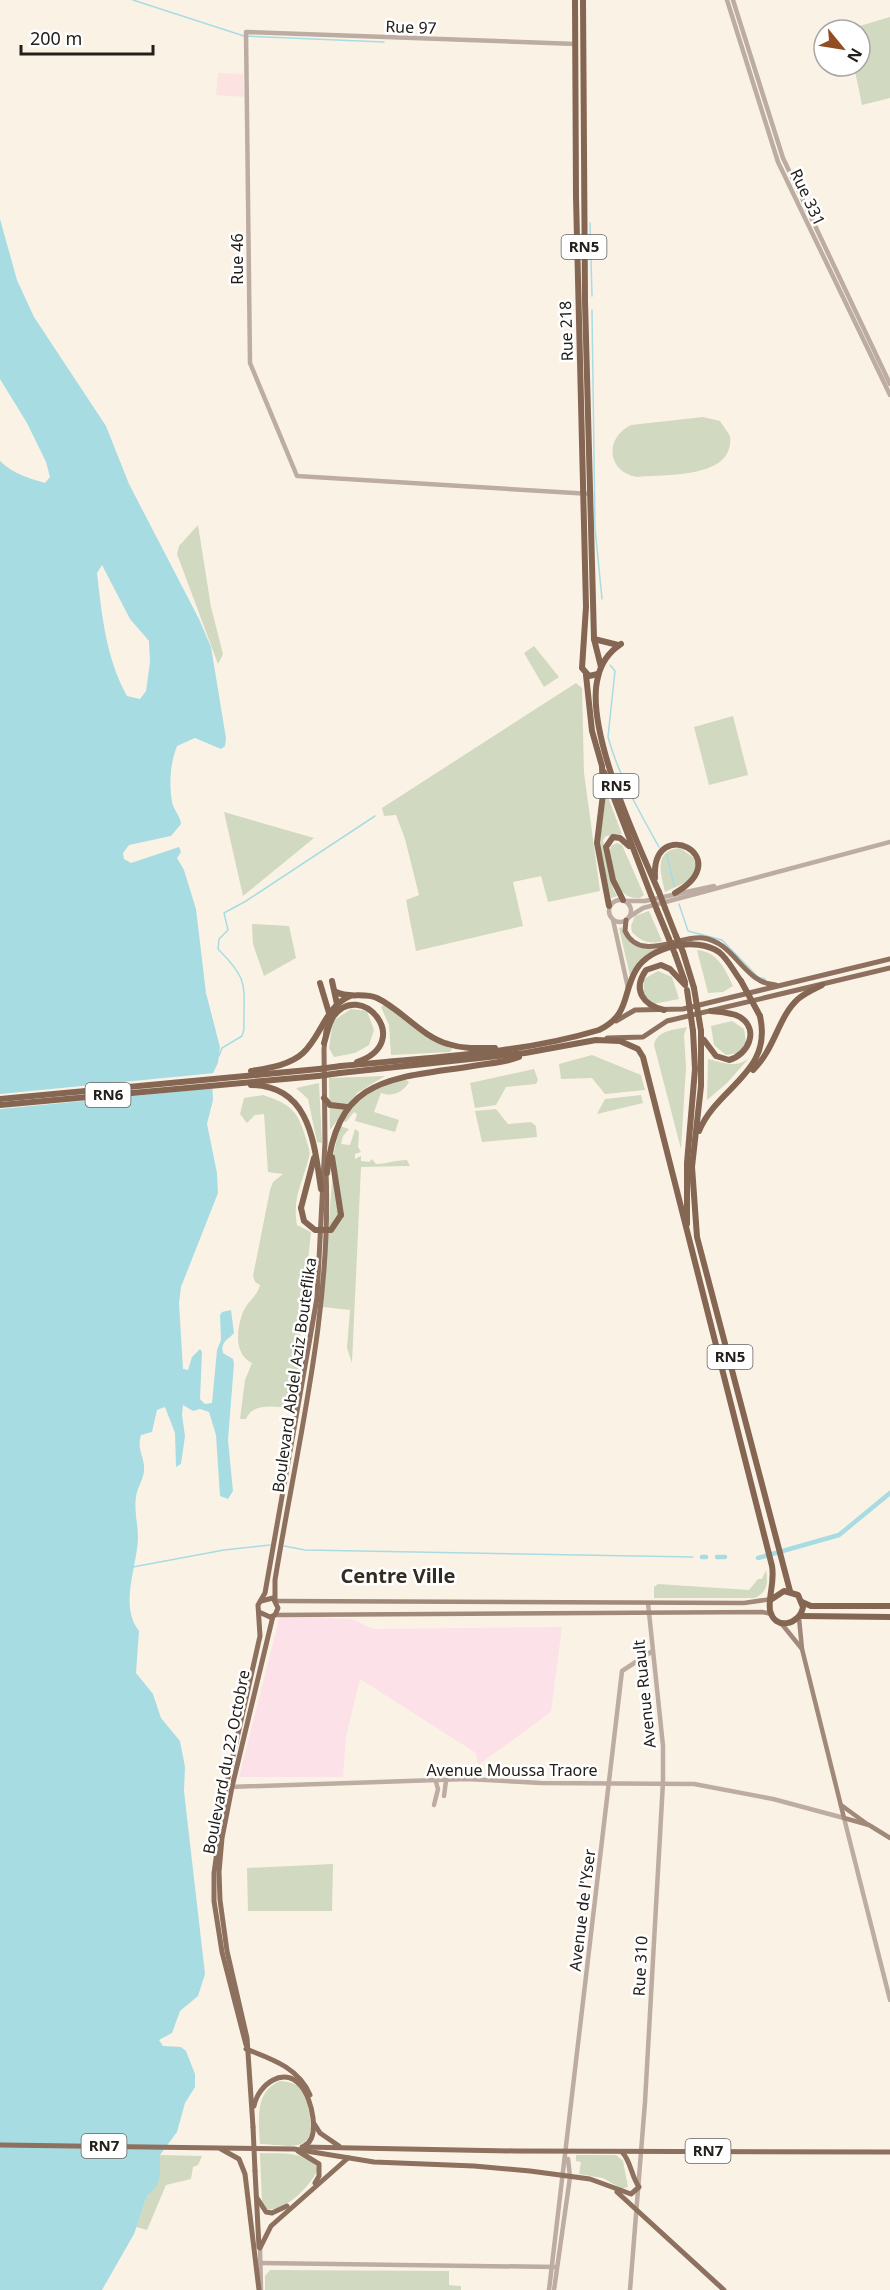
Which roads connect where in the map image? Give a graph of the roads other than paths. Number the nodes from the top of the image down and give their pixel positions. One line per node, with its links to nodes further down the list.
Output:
1 (575, 0): 6 (highway, Rue 218 / RN5)
2 (583, 0): 10 (highway, Rue 218 / RN5)
3 (727, 0): 8 (street, Rue 331)
4 (733, 0): 7 (street, Rue 331)
5 (246, 32): 6 (street, Rue 97); 9 (street, Rue 46)
6 (576, 44): 9 (highway, Rue 218 / RN5)
7 (890, 384)
8 (890, 395)
9 (584, 494): 10 (street); 12 (highway, Rue 218 / RN5)
10 (591, 494): 11 (highway, RN5)
11 (594, 639): 13 (highway, RN5); 13 (highway)
12 (584, 661): 13 (highway); 14 (highway, RN5)
13 (599, 667): 14 (highway); 18 (highway, RN5)
14 (586, 675): 15 (highway, RN5)
15 (602, 766): 17 (highway, RN5); 22 (highway)
16 (890, 842): 19 (street)
17 (632, 850): 21 (highway); 31 (highway, RN5, bridge)
18 (655, 885): 20 (highway); 31 (highway, RN5, bridge)
19 (722, 885): 20 (street); 23 (street)
20 (675, 893): 21 (street)
21 (625, 900): 22 (street); 23 (street)
22 (609, 906): 24 (street)
23 (628, 919): 24 (street); 29 (main road)
24 (613, 920): 33 (street)
25 (890, 959): 29 (main road)
26 (890, 968): 30 (main road)
27 (332, 981): 32 (highway)
28 (320, 983): 38 (highway)
29 (787, 985): 36 (main road)
30 (822, 985): 37 (main road); 46 (highway)
31 (689, 988): 36 (highway); 40 (highway, RN5, bridge); 59 (highway, RN5, bridge)
32 (336, 992): 34 (highway); 35 (highway)
33 (628, 995): 39 (highway); 46 (highway, bridge)
34 (351, 996): 35 (highway); 43 (highway)
35 (337, 1004): 38 (highway)
36 (664, 1010): 39 (main road)
37 (711, 1011): 40 (highway); 41 (main road)
38 (329, 1013): 42 (main road); 48 (highway)
39 (608, 1026): 43 (highway, RN6)
40 (702, 1034): 54 (highway, RN5)
41 (596, 1040): 44 (highway, RN6); 59 (highway)
42 (324, 1044): 45 (highway); 50 (main road)
43 (516, 1048): 45 (highway, RN6)
44 (525, 1053): 45 (highway, RN6); 49 (highway)
45 (341, 1069): 48 (highway, RN6, bridge)
46 (740, 1079): 54 (highway)
47 (216, 1081): 48 (highway, RN6); 51 (highway, RN6); 52 (highway, RN6)
48 (225, 1081): 55 (highway)
49 (369, 1089): 53 (highway); 55 (highway, bridge)
50 (324, 1098): 53 (highway); 56 (main road)
51 (0, 1099)
52 (0, 1105)
53 (346, 1107): 57 (highway)
54 (695, 1139): 60 (highway, RN5)
55 (315, 1151): 58 (highway)
56 (325, 1151): 57 (main road, Boulevard Abdel Aziz Bouteflika); 58 (main road, Boulevard Abdel Aziz Bouteflika)
57 (327, 1173): 62 (main road, Boulevard Abdel Aziz Bouteflika)
58 (321, 1189): 63 (main road, Boulevard Abdel Aziz Bouteflika)
59 (688, 1234): 61 (highway, RN5)
60 (790, 1591): 61 (highway); 64 (highway)
61 (772, 1599): 65 (main road); 69 (highway)
62 (276, 1601): 63 (main road); 65 (main road); 70 (main road)
63 (260, 1602): 67 (main road)
64 (802, 1602): 66 (highway); 71 (highway)
65 (648, 1603): 68 (street, Avenue Ruault)
66 (890, 1606)
67 (259, 1611): 70 (main road); 80 (main road)
68 (648, 1611): 69 (main road); 70 (main road); 75 (street, Avenue Ruault)
69 (772, 1614): 73 (highway)
70 (274, 1616): 80 (main road, Boulevard du 22 Octobre)
71 (800, 1617): 72 (highway); 73 (highway); 74 (main road)
72 (890, 1617)
73 (780, 1622): 74 (main road)
74 (802, 1649): 83 (main road)
75 (651, 1652): 78 (street, Avenue Ruault); 79 (street, Avenue de l'Yser)
76 (446, 1781): 77 (street, Avenue Moussa Traore); 79 (street, Avenue Moussa Traore); 81 (street)
77 (436, 1782): 80 (street, Avenue Moussa Traore); 82 (street)
78 (663, 1782): 79 (street, Avenue Moussa Traore); 84 (street, Avenue Moussa Traore); 97 (street, Rue 310)
79 (610, 1783): 96 (street, Avenue de l'Yser)
80 (229, 1787): 88 (main road, Boulevard du 22 Octobre)
81 (444, 1796)
82 (435, 1805)
83 (840, 1805): 84 (main road); 85 (main road)
84 (844, 1818): 85 (main road); 87 (street)
85 (870, 1825): 86 (main road)
86 (890, 1838)
87 (890, 2000)
88 (246, 2047): 89 (main road, Boulevard du 22 Octobre); 93 (main road)
89 (253, 2127): 92 (main road); 105 (main road, bridge)
90 (0, 2145): 91 (main road, RN7)
91 (210, 2147): 94 (main road, RN7); 110 (main road)
92 (302, 2147): 93 (main road, RN7); 94 (main road, RN7)
93 (340, 2147): 95 (main road, RN7)
94 (294, 2149): 100 (main road); 105 (main road)
95 (384, 2149): 96 (main road, RN7); 101 (main road)
96 (567, 2151): 98 (main road, RN7); 102 (street, Avenue de l'Yser)
97 (641, 2151): 98 (main road, RN7); 99 (main road, RN7); 103 (street, Rue 310)
98 (622, 2152): 103 (main road)
99 (890, 2152)
100 (348, 2158): 101 (main road); 107 (main road)
101 (384, 2163): 102 (main road)
102 (567, 2176): 104 (main road); 109 (street, Avenue de l'Yser)
103 (639, 2187): 104 (main road); 106 (street, Rue 310)
104 (612, 2189): 106 (main road)
105 (257, 2198): 107 (main road)
106 (636, 2207): 113 (street, Rue 310); 114 (main road)
107 (260, 2248): 108 (street)
108 (261, 2263): 109 (street); 110 (street)
109 (554, 2267): 111 (street); 112 (street)
110 (260, 2290)
111 (549, 2290)
112 (554, 2290)
113 (630, 2290)
114 (724, 2290)

